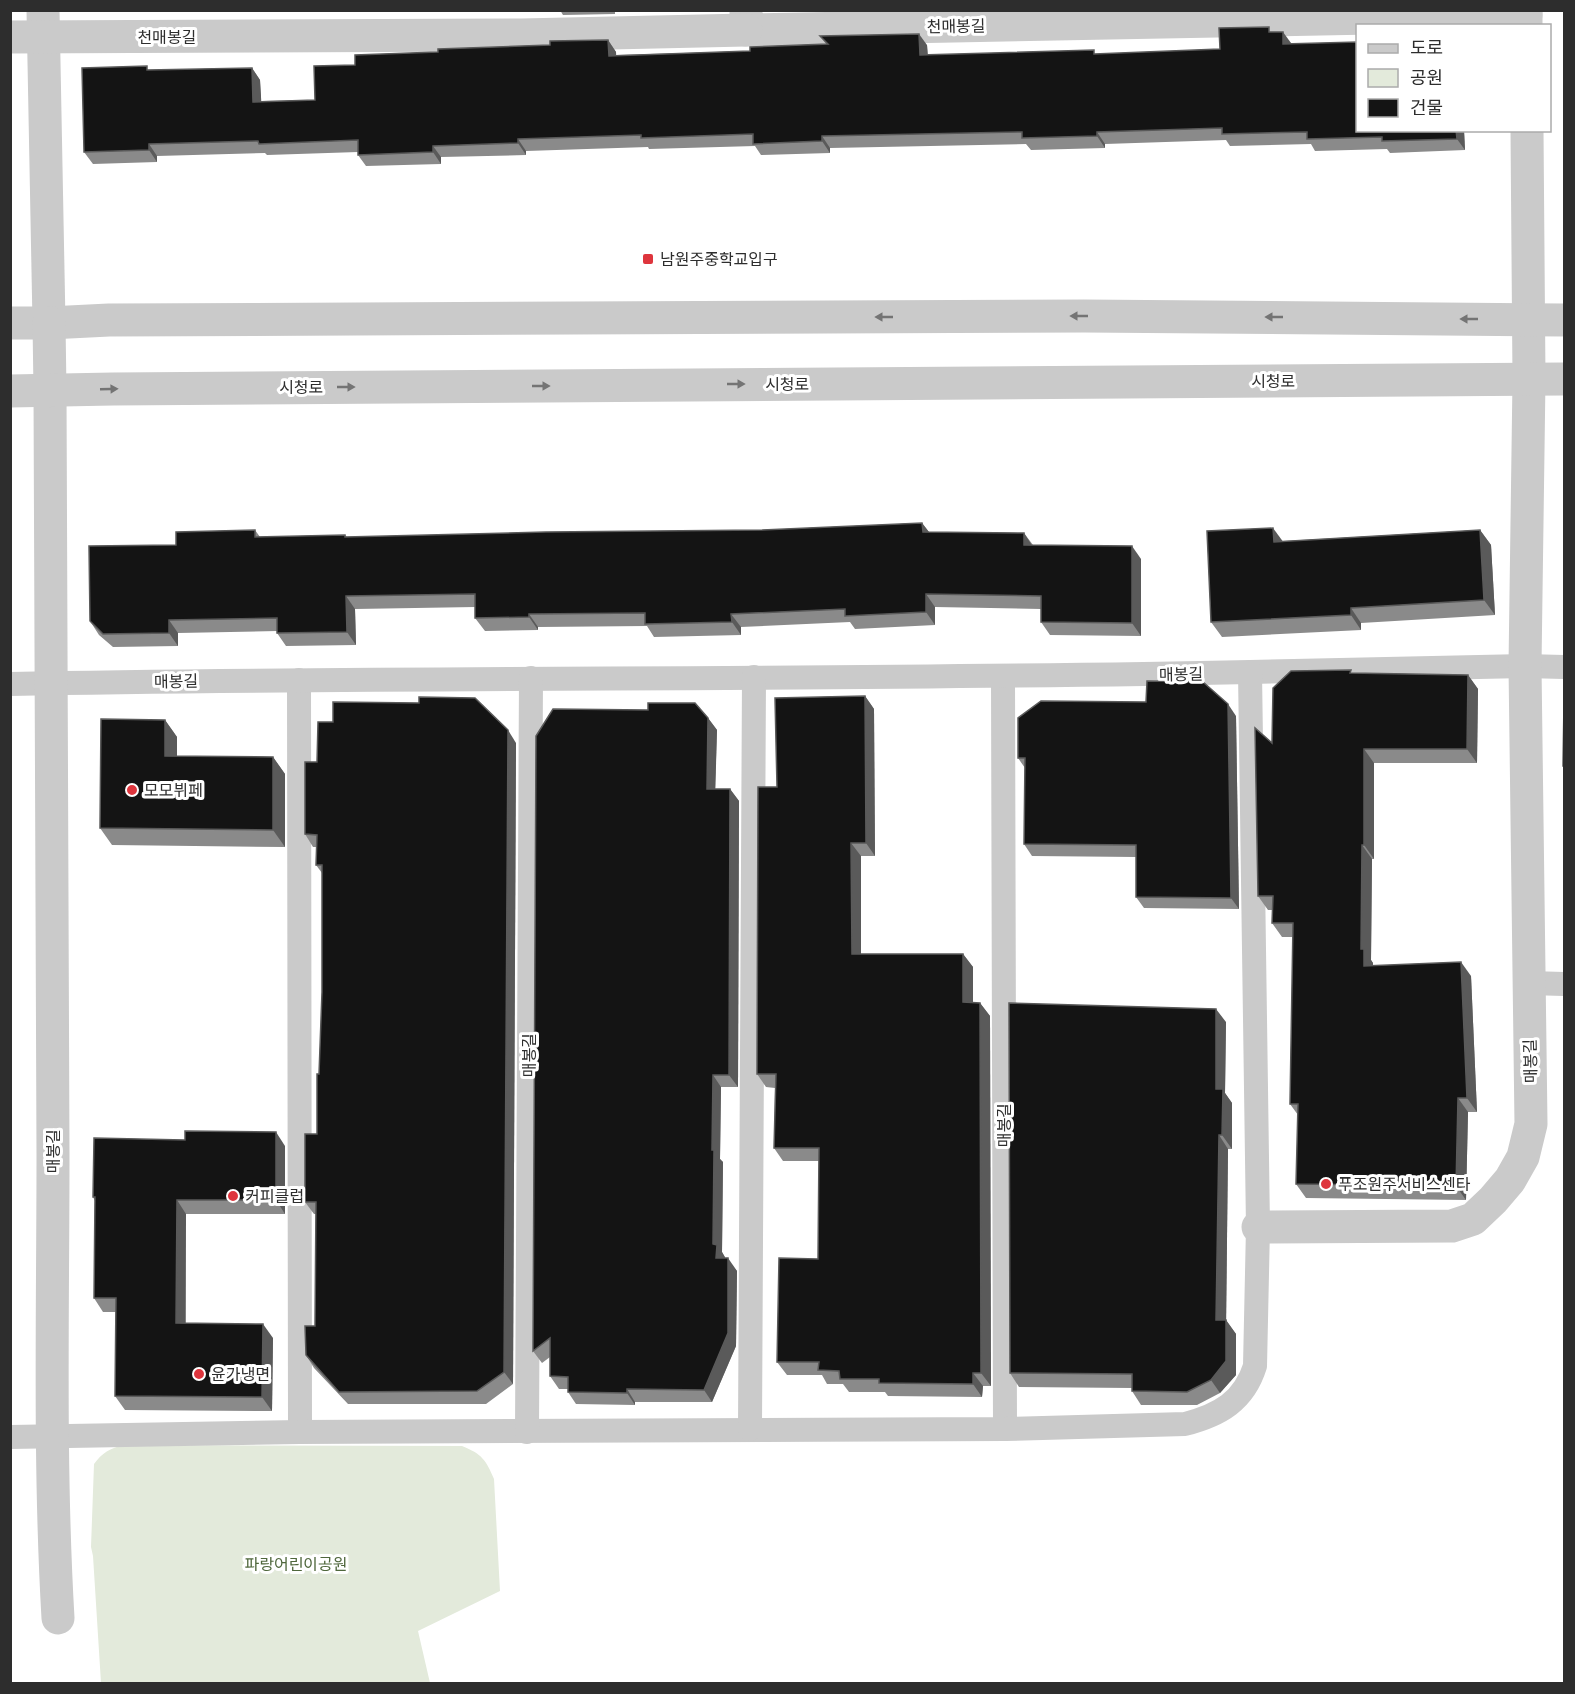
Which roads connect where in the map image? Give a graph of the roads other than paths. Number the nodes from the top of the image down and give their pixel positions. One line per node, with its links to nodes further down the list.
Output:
1 (1526, 17): 2 (street, 천매봉길)
2 (746, 20): 3 (street, 천매봉길)
3 (521, 23): 5 (street, 천매봉길)
4 (43, 24): 5 (street, 천매봉길); 6 (street, 천매봉길); 11 (street)
5 (291, 24)
6 (10, 37)
7 (1527, 132): 8 (street)
8 (1527, 319): 9 (street); 11 (street, one-way to 11); 12 (street)
9 (1564, 320)
10 (10, 322): 11 (street)
11 (49, 323): 15 (street)
12 (1529, 379): 13 (street, 시청로); 15 (street, 시청로, one-way to 12); 16 (street)
13 (1564, 379)
14 (10, 391): 15 (street, 시청로)
15 (50, 391): 23 (street)
16 (1525, 666): 17 (lane, 매봉길); 18 (lane, 매봉길); 25 (street, 매봉길)
17 (1564, 667)
18 (1250, 672): 20 (lane, 매봉길); 27 (lane)
19 (754, 677): 20 (lane, 매봉길); 21 (lane, 매봉길); 28 (lane)
20 (1003, 677): 29 (lane, 매봉길)
21 (531, 678): 22 (lane, 매봉길); 31 (lane, 매봉길)
22 (299, 680): 23 (lane, 매봉길); 30 (lane)
23 (53, 683): 24 (lane, 매봉길); 32 (street, 매봉길)
24 (10, 684)
25 (1529, 983): 26 (lane); 27 (street, 매봉길)
26 (1564, 984)
27 (1257, 1227): 29 (lane)
28 (750, 1429): 29 (lane); 31 (lane)
29 (1005, 1429)
30 (300, 1432): 31 (lane); 32 (lane)
31 (527, 1432)
32 (53, 1436): 33 (lane); 34 (street, 매봉길)
33 (10, 1437)
34 (58, 1618)

